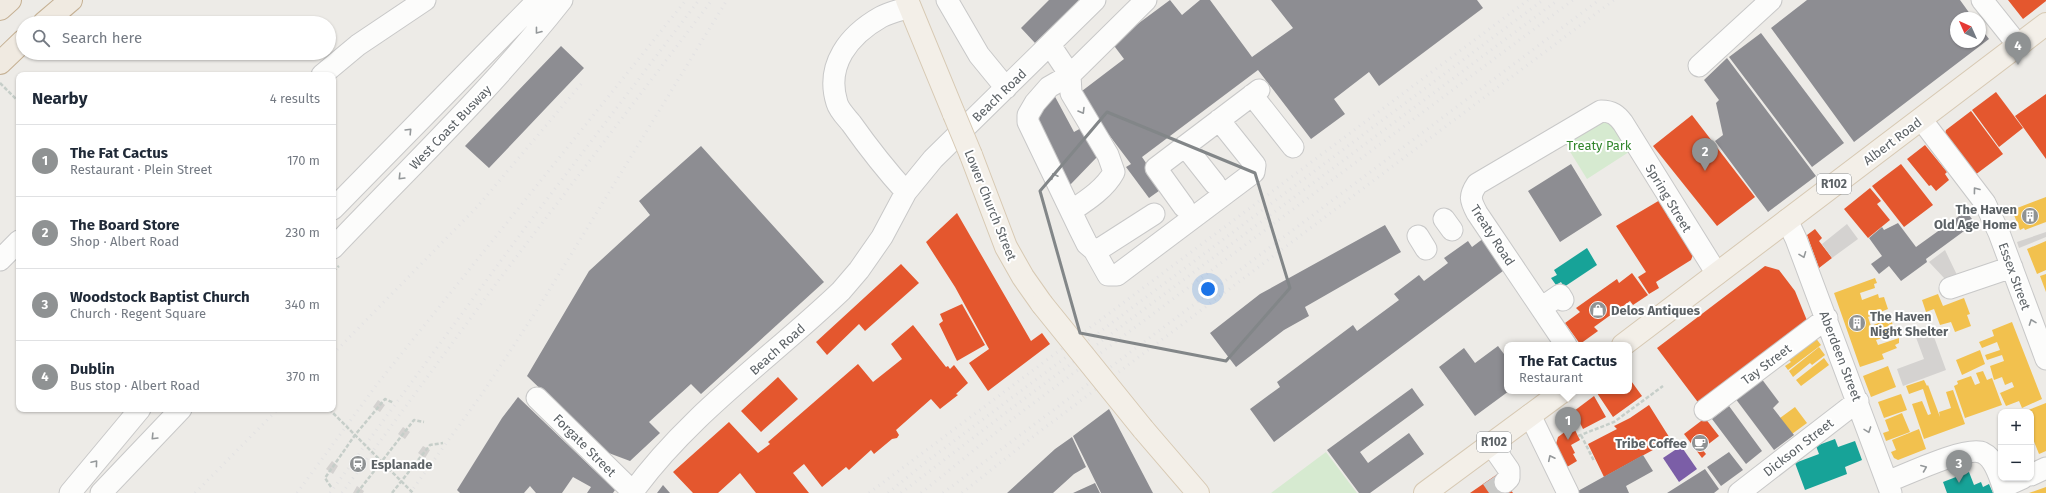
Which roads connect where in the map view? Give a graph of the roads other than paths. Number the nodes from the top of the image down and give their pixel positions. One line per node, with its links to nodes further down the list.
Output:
1 (10, 0): 12 (highway)
2 (71, 0): 13 (highway)
3 (425, 0): 20 (street)
4 (538, 0): 30 (street, West Coast Busway, one-way to 4)
5 (562, 0): 36 (street, West Coast Busway, one-way to 36)
6 (947, 0): 22 (street)
7 (1095, 0): 15 (street, Beach Road)
8 (1146, 0): 21 (street)
9 (1771, 0): 19 (street)
10 (1982, 0): 16 (street)
11 (909, 3): 29 (street); 54 (main road, Lower Church Street, bridge)
12 (0, 9)
13 (52, 16)
14 (2046, 24): 16 (main road, Albert Road / R102)
15 (1050, 45): 21 (street); 22 (street, Beach Road)
16 (2018, 45): 25 (main road, Albert Road / R102)
17 (16, 48): 18 (highway)
18 (0, 63)
19 (1699, 66)
20 (326, 72)
21 (1070, 75): 32 (street, one-way to 21); 32 (street, one-way to 32)
22 (1006, 88): 29 (street, Beach Road)
23 (1601, 111): 40 (street, Spring Street); 43 (street, Treaty Road)
24 (1219, 120): 26 (street); 27 (street); 37 (street)
25 (1921, 120): 34 (main road, Albert Road / R102); 39 (street, Essex Street, one-way to 25)
26 (1185, 146): 28 (street); 31 (street)
27 (1293, 147)
28 (1215, 184)
29 (906, 192): 64 (street, Beach Road)
30 (336, 206)
31 (1184, 207)
32 (1071, 211): 37 (street)
33 (1154, 214): 37 (street)
34 (1787, 220): 40 (main road, Albert Road / R102); 42 (street, Aberdeen Street, one-way to 42)
35 (16, 245): 38 (street)
36 (336, 245)
37 (1094, 250)
38 (0, 260)
39 (2012, 267): 41 (street); 45 (street, Essex Street, one-way to 39)
40 (1717, 274): 44 (main road, Albert Road / R102)
41 (1950, 288)
42 (1826, 318): 48 (street, Aberdeen Street); 49 (street, Tay Street)
43 (1565, 342)
44 (1627, 342)
45 (2046, 359)
46 (1559, 394): 52 (main road, R102)
47 (537, 398): 64 (street, Forgate Street)
48 (1858, 401): 59 (street, Aberdeen Street, one-way to 59); 68 (street, Dickson Street)
49 (1705, 410)
50 (138, 412): 62 (street, one-way to 50)
51 (178, 412): 63 (street, one-way to 63)
52 (1530, 414): 53 (main road, R102); 67 (street, one-way to 52)
53 (1491, 444): 58 (street); 61 (main road, R102)
54 (1172, 462): 65 (main road, Lower Church Street); 66 (main road, Lower Church Street)
55 (2046, 468): 56 (street)
56 (2034, 474)
57 (2018, 481): 60 (street)
58 (1511, 483)
59 (1889, 488): 60 (street, one-way to 60)
60 (2004, 490)
61 (1432, 491)
62 (70, 493)
63 (101, 493)
64 (633, 493)
65 (1187, 493)
66 (1198, 493)
67 (1568, 493)
68 (1739, 493)

